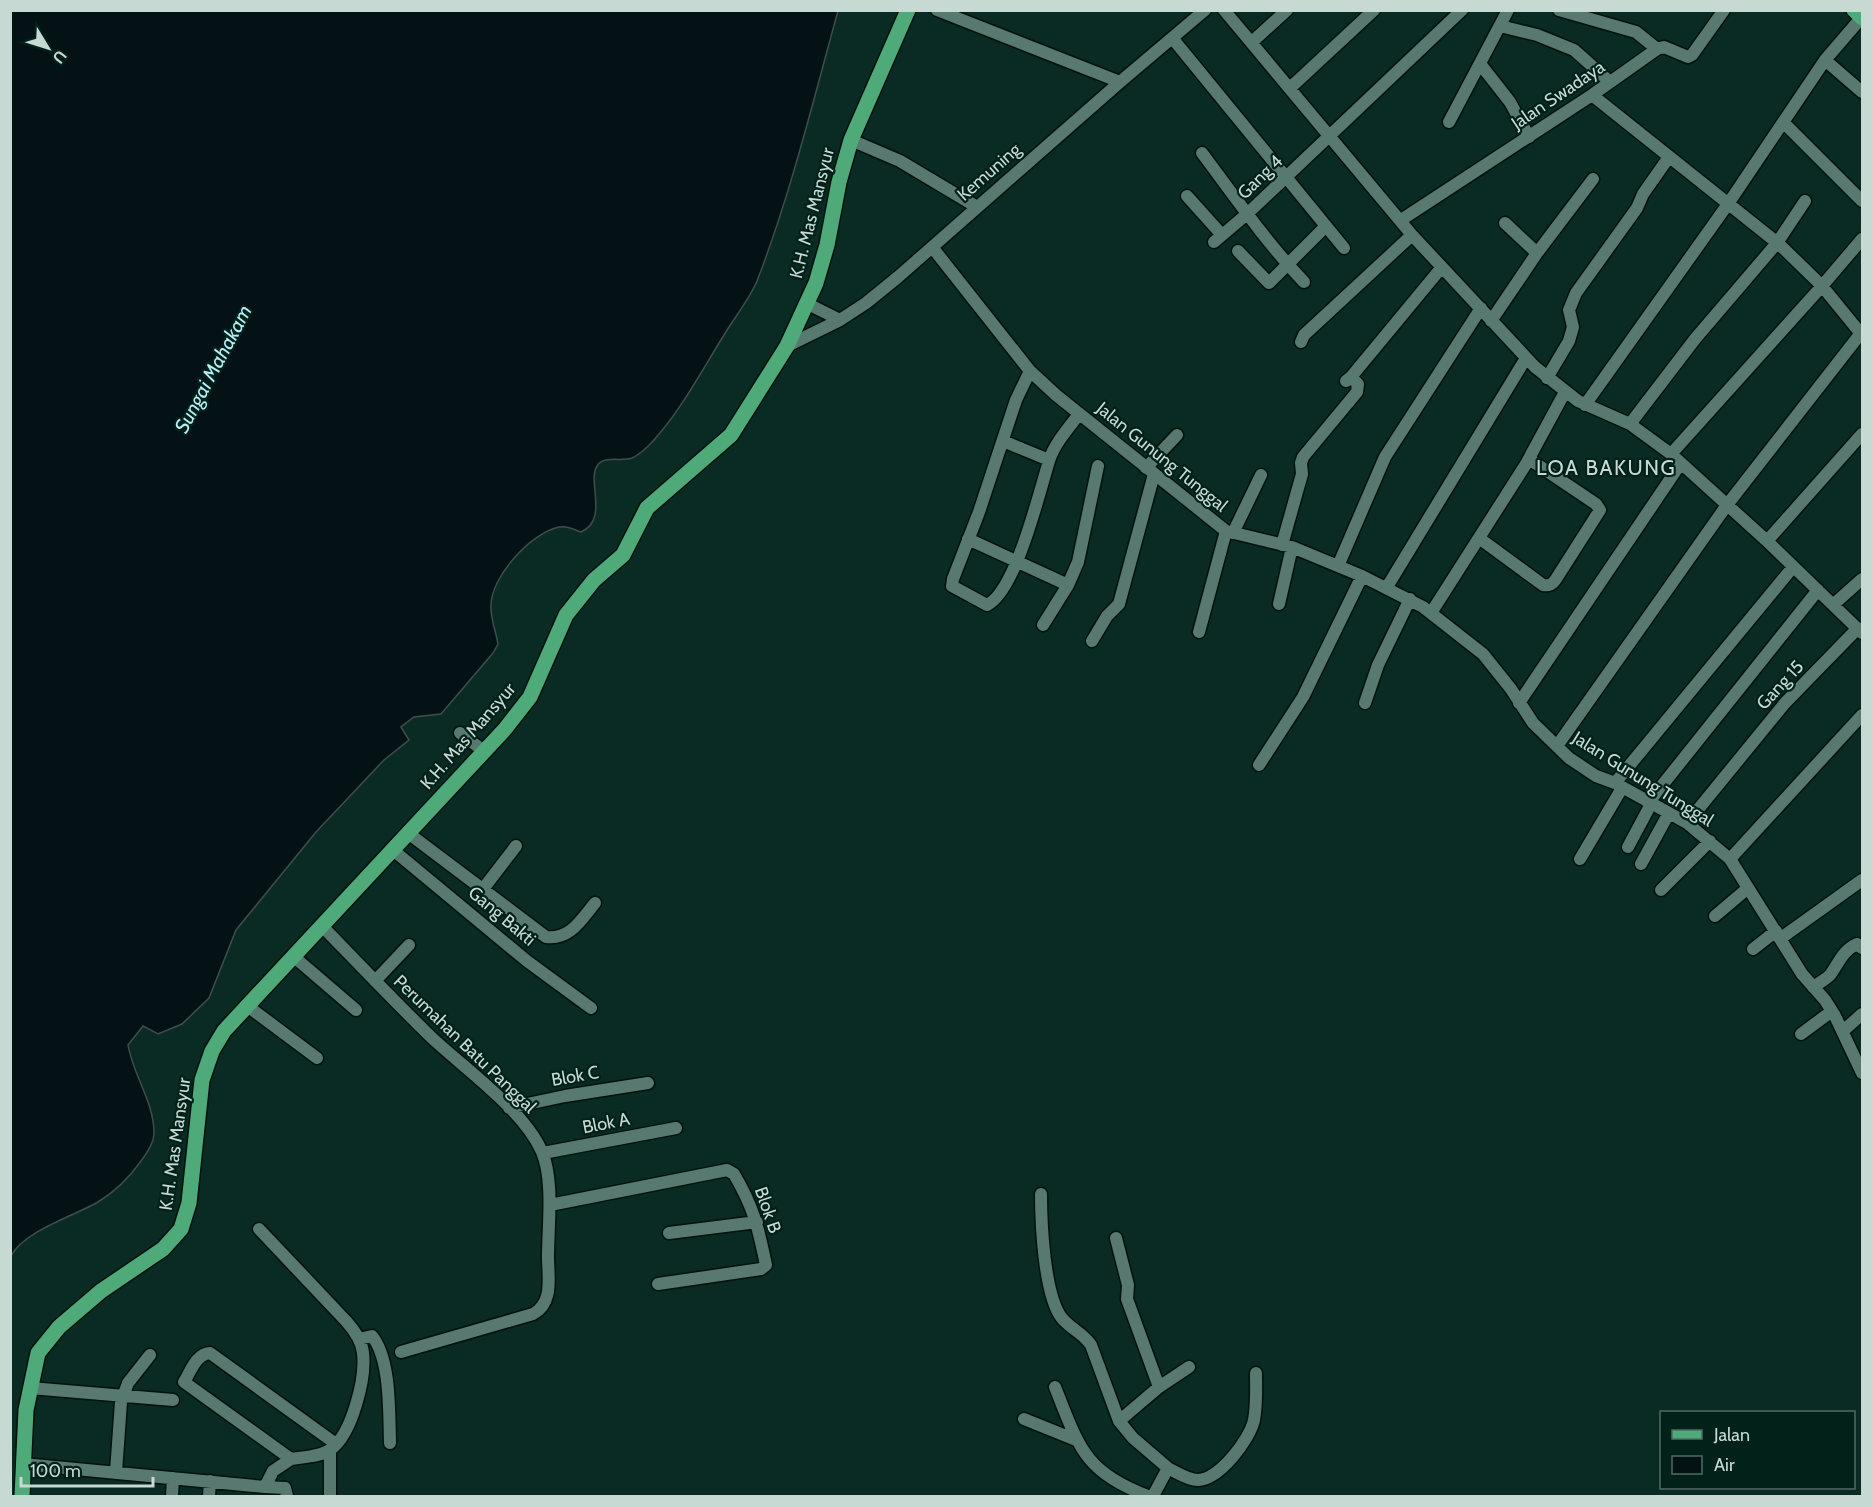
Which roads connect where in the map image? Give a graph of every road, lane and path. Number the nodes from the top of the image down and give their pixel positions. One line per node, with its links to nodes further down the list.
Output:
1 (908, 10): 27 (main road, K.H. Mas Mansyur)
2 (937, 10): 18 (street)
3 (1205, 10): 13 (street, Kemuning)
4 (1224, 10): 14 (street)
5 (1287, 10): 14 (street)
6 (1374, 10): 20 (street)
7 (1462, 10): 25 (street, Gang 4)
8 (1508, 10): 12 (street)
9 (1559, 10): 15 (street)
10 (1724, 10): 15 (street)
11 (1859, 15): 16 (street)
12 (1500, 26): 17 (street); 19 (street)
13 (1173, 39): 18 (street, Kemuning); 30 (street)
14 (1252, 42): 20 (street)
15 (1657, 49): 19 (street, Jalan Swadaya)
16 (1825, 60): 21 (street); 24 (street)
17 (1481, 65): 23 (street); 26 (street)
18 (1120, 82): 36 (street, Kemuning)
19 (1610, 82): 22 (street, Jalan Swadaya)
20 (1290, 88): 25 (street)
21 (1863, 92)
22 (1593, 95): 26 (street, Jalan Swadaya); 29 (street)
23 (1449, 122)
24 (1783, 122): 34 (street); 35 (street)
25 (1329, 135): 30 (street, Gang 4); 38 (street)
26 (1529, 137): 38 (street, Jalan Swadaya)
27 (851, 140): 36 (street); 52 (main road, K.H. Mas Mansyur)
28 (1202, 153): 37 (street)
29 (1669, 157): 35 (street); 61 (street)
30 (1285, 177): 37 (street, Gang 4); 40 (street)
31 (1593, 179): 47 (street)
32 (1187, 196): 37 (street, Gang 4)
33 (1805, 201): 43 (street)
34 (1863, 201)
35 (1728, 204): 43 (street); 63 (street)
36 (977, 207): 44 (street, Kemuning)
37 (1247, 214): 48 (street)
38 (1401, 220): 41 (street)
39 (1505, 223): 47 (street)
40 (1325, 227): 45 (street); 48 (street)
41 (1412, 235): 49 (street); 57 (street)
42 (1863, 238): 51 (street)
43 (1776, 243): 51 (street); 65 (street)
44 (933, 247): 54 (street, Kemuning); 60 (street, Jalan Gunung Tunggal)
45 (1344, 248)
46 (1238, 251): 48 (street)
47 (1537, 254): 55 (street)
48 (1288, 265): 50 (street)
49 (1442, 267): 53 (street); 81 (street)
50 (1304, 282)
51 (1822, 286): 56 (street); 69 (street)
52 (806, 303): 54 (street); 58 (main road, K.H. Mas Mansyur)
53 (1481, 308): 55 (street); 83 (street)
54 (840, 320): 58 (street, Kemuning)
55 (1491, 321): 59 (street)
56 (1862, 334): 76 (street)
57 (1301, 342)
58 (787, 346): 103 (main road, K.H. Mas Mansyur)
59 (1526, 358): 61 (street); 88 (street)
60 (1030, 370): 64 (street, Jalan Gunung Tunggal); 68 (street)
61 (1546, 378): 62 (street)
62 (1565, 392): 63 (street); 70 (street)
63 (1585, 405): 65 (street)
64 (1079, 414): 71 (street); 74 (street, Jalan Gunung Tunggal)
65 (1630, 424): 69 (street)
66 (1863, 434): 80 (street)
67 (1176, 435): 74 (street)
68 (1003, 441): 71 (street); 79 (street)
69 (1671, 454): 72 (street)
70 (1529, 459): 78 (street); 78 (street)
71 (1049, 460): 82 (street)
72 (1681, 463): 76 (street); 99 (street)
73 (1098, 466): 87 (street)
74 (1150, 471): 77 (street, Jalan Gunung Tunggal); 97 (street)
75 (1261, 475): 77 (street)
76 (1727, 505): 80 (street); 102 (street)
77 (1229, 532): 81 (street, Jalan Gunung Tunggal); 96 (street)
78 (1479, 538): 93 (street)
79 (968, 539): 82 (street); 82 (street)
80 (1767, 541): 84 (street)
81 (1287, 546): 83 (street, Jalan Gunung Tunggal); 91 (street)
82 (1017, 561): 87 (street)
83 (1338, 566): 85 (street, Jalan Gunung Tunggal)
84 (1793, 567): 89 (street); 105 (street)
85 (1362, 576): 88 (street, Jalan Gunung Tunggal); 104 (street)
86 (1863, 579): 92 (street)
87 (1068, 585): 94 (street)
88 (1387, 587): 90 (street, Jalan Gunung Tunggal)
89 (1818, 590): 92 (street); 106 (street)
90 (1410, 600): 93 (street, Jalan Gunung Tunggal); 98 (street)
91 (1279, 604)
92 (1834, 604): 95 (street)
93 (1431, 613): 99 (street, Jalan Gunung Tunggal)
94 (1043, 625)
95 (1860, 631): 108 (street, Gang 15)
96 (1199, 632)
97 (1092, 641)
98 (1365, 703)
99 (1518, 703): 102 (street, Jalan Gunung Tunggal)
100 (1863, 715): 115 (street)
101 (460, 733): 103 (street)
102 (1557, 746): 105 (street, Jalan Gunung Tunggal)
103 (485, 752): 109 (main road, K.H. Mas Mansyur)
104 (1259, 765)
105 (1618, 786): 106 (street, Jalan Gunung Tunggal); 114 (street)
106 (1649, 803): 107 (street, Jalan Gunung Tunggal); 112 (street)
107 (1669, 813): 108 (street, Jalan Gunung Tunggal); 116 (street)
108 (1687, 823): 110 (street, Jalan Gunung Tunggal)
109 (408, 833): 113 (main road, K.H. Mas Mansyur); 119 (street)
110 (1710, 841): 115 (street, Jalan Gunung Tunggal); 120 (street)
111 (516, 846): 119 (street)
112 (1628, 848)
113 (393, 850): 123 (main road, K.H. Mas Mansyur); 132 (street, Gang Bakti)
114 (1580, 859)
115 (1730, 859): 118 (street, Jalan Gunung Tunggal)
116 (1641, 864)
117 (1863, 880): 124 (street)
118 (1748, 888): 122 (street); 124 (street, Jalan Gunung Tunggal)
119 (483, 889): 121 (street)
120 (1661, 890)
121 (595, 903)
122 (1715, 915)
123 (322, 926): 128 (main road, K.H. Mas Mansyur); 129 (street, Perumahan Batu Panggal)
124 (1778, 935): 127 (street); 130 (street, Jalan Gunung Tunggal)
125 (409, 945): 129 (street)
126 (1863, 948): 130 (street)
127 (1753, 949)
128 (293, 956): 131 (main road, K.H. Mas Mansyur); 133 (street)
129 (375, 981): 141 (street, Perumahan Batu Panggal)
130 (1813, 987): 134 (street, Jalan Gunung Tunggal)
131 (246, 1005): 138 (street); 158 (main road, K.H. Mas Mansyur)
132 (591, 1008)
133 (356, 1010)
134 (1832, 1011): 136 (street, Jalan Gunung Tunggal); 137 (street)
135 (1863, 1014): 136 (street)
136 (1843, 1031): 139 (street, Jalan Gunung Tunggal)
137 (1801, 1034)
138 (317, 1058)
139 (1863, 1073)
140 (648, 1083): 141 (street, Blok C)
141 (509, 1108): 143 (street, Perumahan Batu Panggal)
142 (676, 1128): 143 (street, Blok A)
143 (543, 1153): 145 (street, Perumahan Batu Panggal)
144 (1041, 1194): 162 (street)
145 (550, 1205): 146 (street, Blok B); 152 (street, Perumahan Batu Panggal)
146 (757, 1222): 148 (street); 150 (street, Blok B)
147 (259, 1229): 151 (street)
148 (669, 1233)
149 (1116, 1238): 157 (street)
150 (658, 1284)
151 (358, 1339): 164 (street); 165 (street)
152 (401, 1352)
153 (150, 1354): 159 (street)
154 (1189, 1367): 157 (street)
155 (1256, 1373): 168 (street)
156 (1056, 1387): 163 (street)
157 (1159, 1387): 162 (street)
158 (30, 1388): 159 (street); 167 (main road, K.H. Mas Mansyur)
159 (123, 1397): 160 (street); 169 (street)
160 (173, 1400)
161 (1024, 1419): 163 (street)
162 (1119, 1421): 168 (street)
163 (1076, 1440): 178 (street)
164 (390, 1443)
165 (333, 1447): 166 (street); 166 (street); 177 (street)
166 (291, 1459): 172 (street)
167 (23, 1464): 169 (street); 173 (main road, K.H. Mas Mansyur)
168 (1168, 1467): 178 (street)
169 (116, 1472): 170 (street)
170 (173, 1478): 171 (street); 174 (street)
171 (210, 1481): 172 (street); 175 (street)
172 (265, 1486): 176 (street)
173 (22, 1497)
174 (172, 1497)
175 (209, 1497)
176 (286, 1497)
177 (330, 1497)
178 (1150, 1497)

